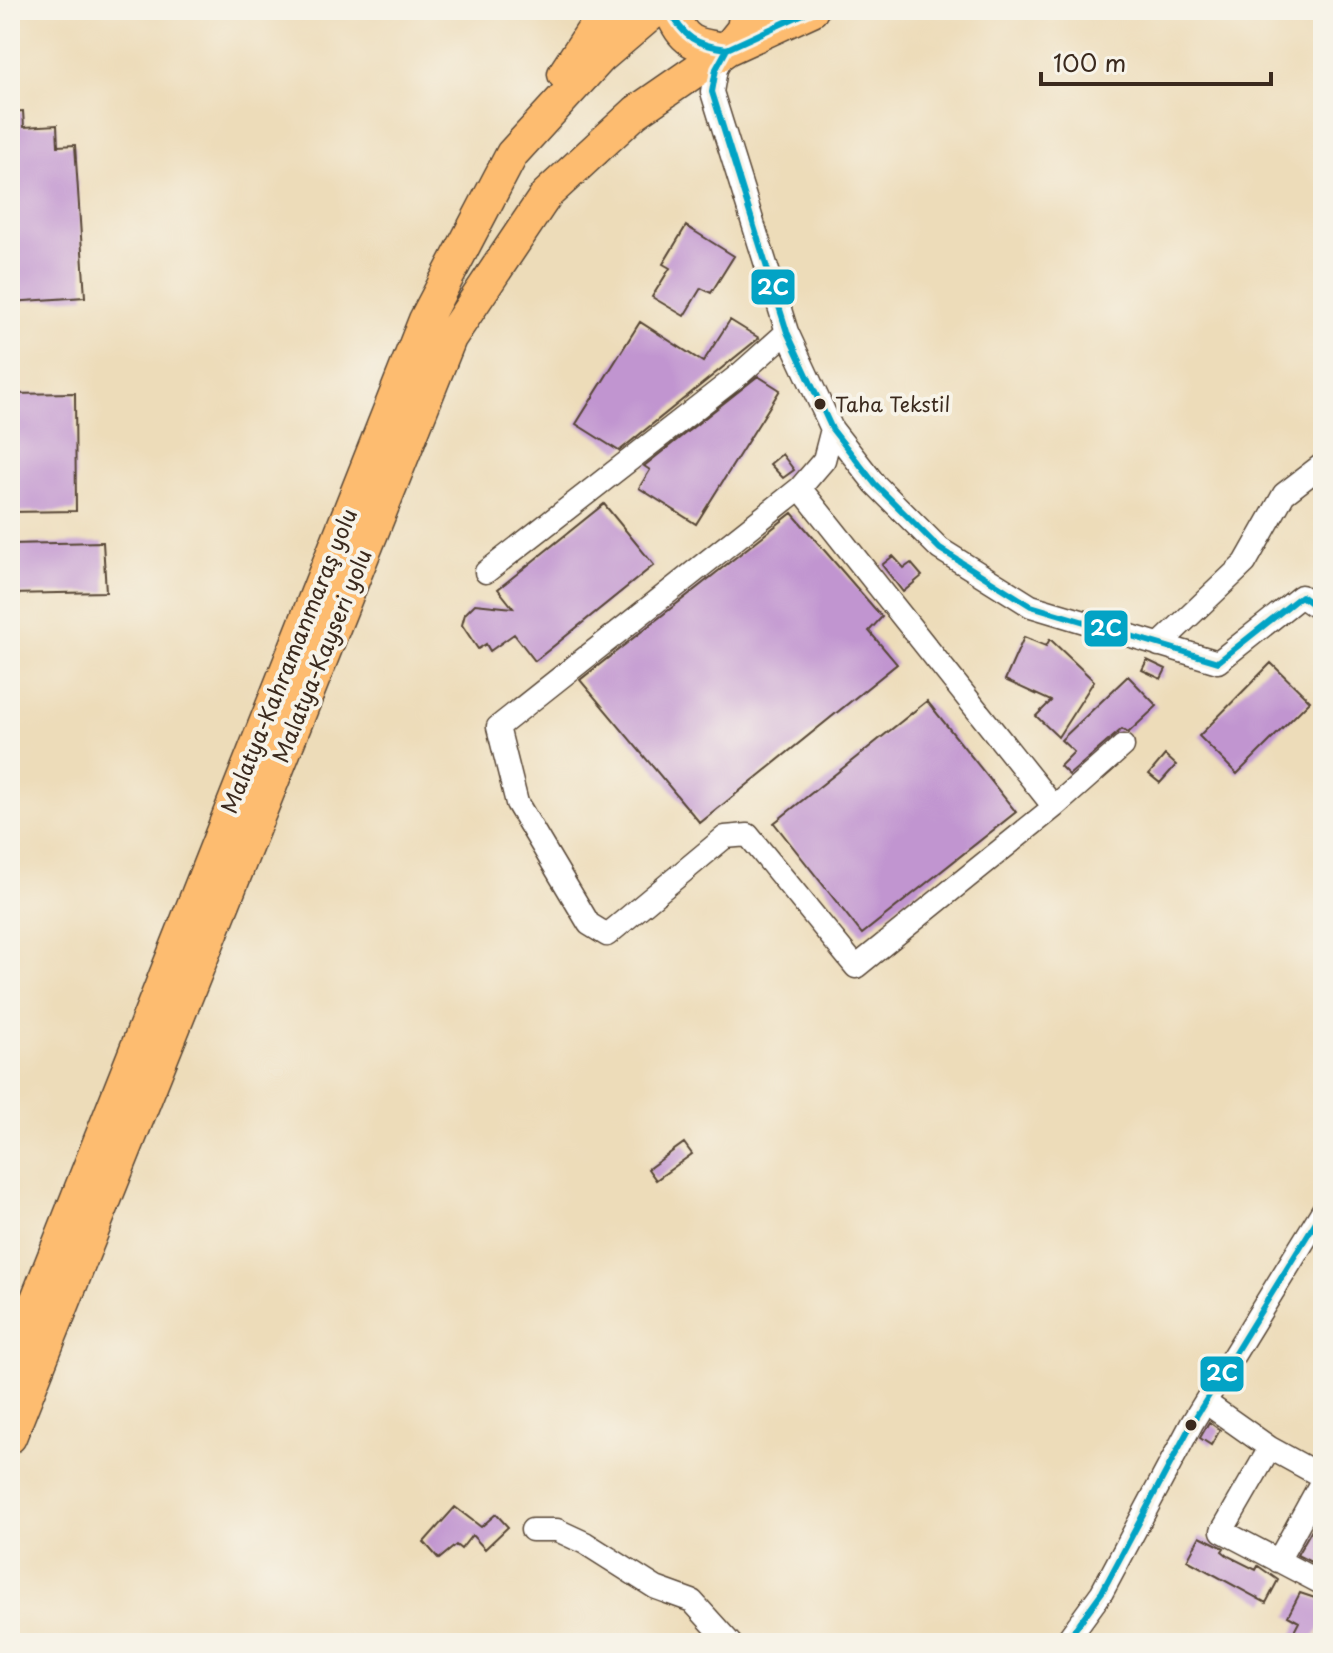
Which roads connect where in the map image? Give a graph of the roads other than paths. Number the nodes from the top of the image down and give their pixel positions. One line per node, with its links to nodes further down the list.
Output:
1 (606, 10): 7 (highway)
2 (656, 10): 7 (highway, Malatya-Kahramanmaraş yolu)
3 (670, 10): 6 (highway)
4 (746, 10): 6 (highway)
5 (812, 10): 6 (highway, Malatya-Kayseri yolu)
6 (727, 49): 8 (street); 18 (highway, Malatya-Kayseri yolu)
7 (512, 154): 18 (highway, Malatya-Kahramanmaraş yolu)
8 (787, 332): 9 (street); 12 (street)
9 (832, 429): 11 (street); 14 (street)
10 (1323, 464): 14 (street)
11 (800, 488): 16 (street); 16 (street)
12 (486, 572)
13 (1323, 612): 14 (street)
14 (1159, 645)
15 (1123, 746): 16 (street)
16 (1054, 807)
17 (1323, 1210): 20 (street)
18 (72, 1249): 19 (highway, Malatya-Kayseri yolu)
19 (26, 1353): 21 (highway, Malatya-Kayseri yolu)
20 (1205, 1402): 22 (street); 28 (street)
21 (10, 1437)
22 (1270, 1448): 23 (street); 25 (street)
23 (1323, 1478): 25 (street)
24 (532, 1530): 27 (street)
25 (1278, 1561): 26 (street)
26 (1323, 1584)
27 (730, 1643)
28 (1065, 1643)

